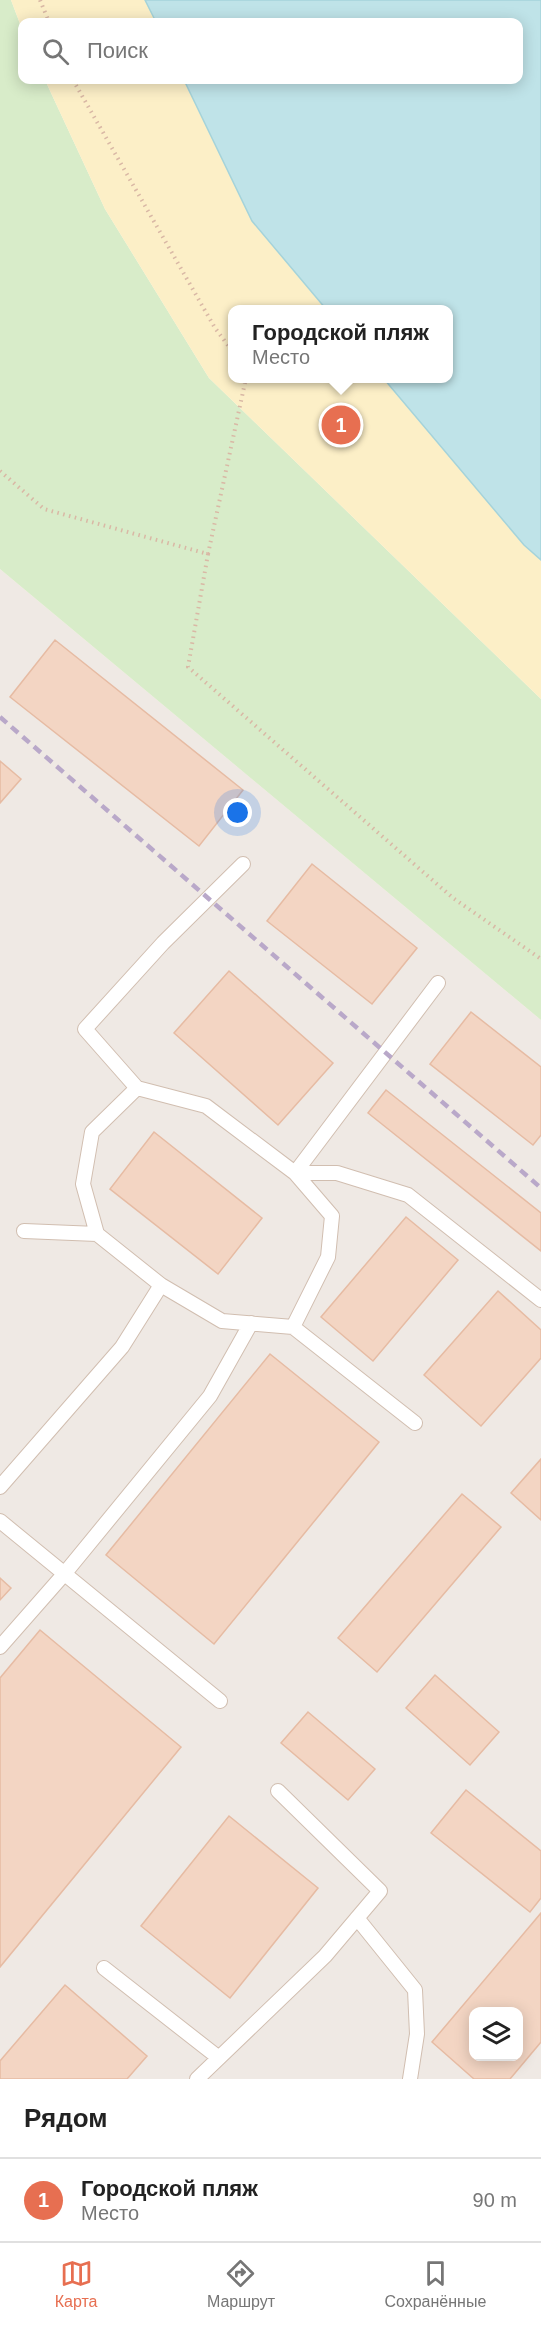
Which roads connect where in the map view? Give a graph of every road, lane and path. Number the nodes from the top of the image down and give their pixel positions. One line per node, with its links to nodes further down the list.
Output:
1 (40, 0): 2 (path)
2 (47, 18)
3 (75, 84): 4 (path)
4 (228, 346)
5 (245, 383): 7 (path)
6 (0, 471): 7 (path)
7 (208, 554): 9 (path)
8 (243, 864): 11 (lane)
9 (541, 959)
10 (438, 983): 12 (lane)
11 (137, 1088): 12 (lane); 14 (lane)
12 (295, 1173): 16 (lane); 18 (lane)
13 (24, 1231): 14 (lane)
14 (97, 1234): 15 (lane)
15 (161, 1285): 17 (lane); 20 (lane)
16 (541, 1300)
17 (251, 1323): 18 (lane); 22 (lane)
18 (293, 1327): 19 (lane)
19 (415, 1423)
20 (0, 1487)
21 (0, 1521): 22 (lane)
22 (64, 1573): 23 (lane); 24 (lane)
23 (0, 1647)
24 (220, 1701)
25 (278, 1791): 26 (lane)
26 (357, 1918): 28 (lane); 30 (lane)
27 (104, 1968): 28 (lane)
28 (219, 2058): 29 (lane)
29 (197, 2079)
30 (410, 2079)

